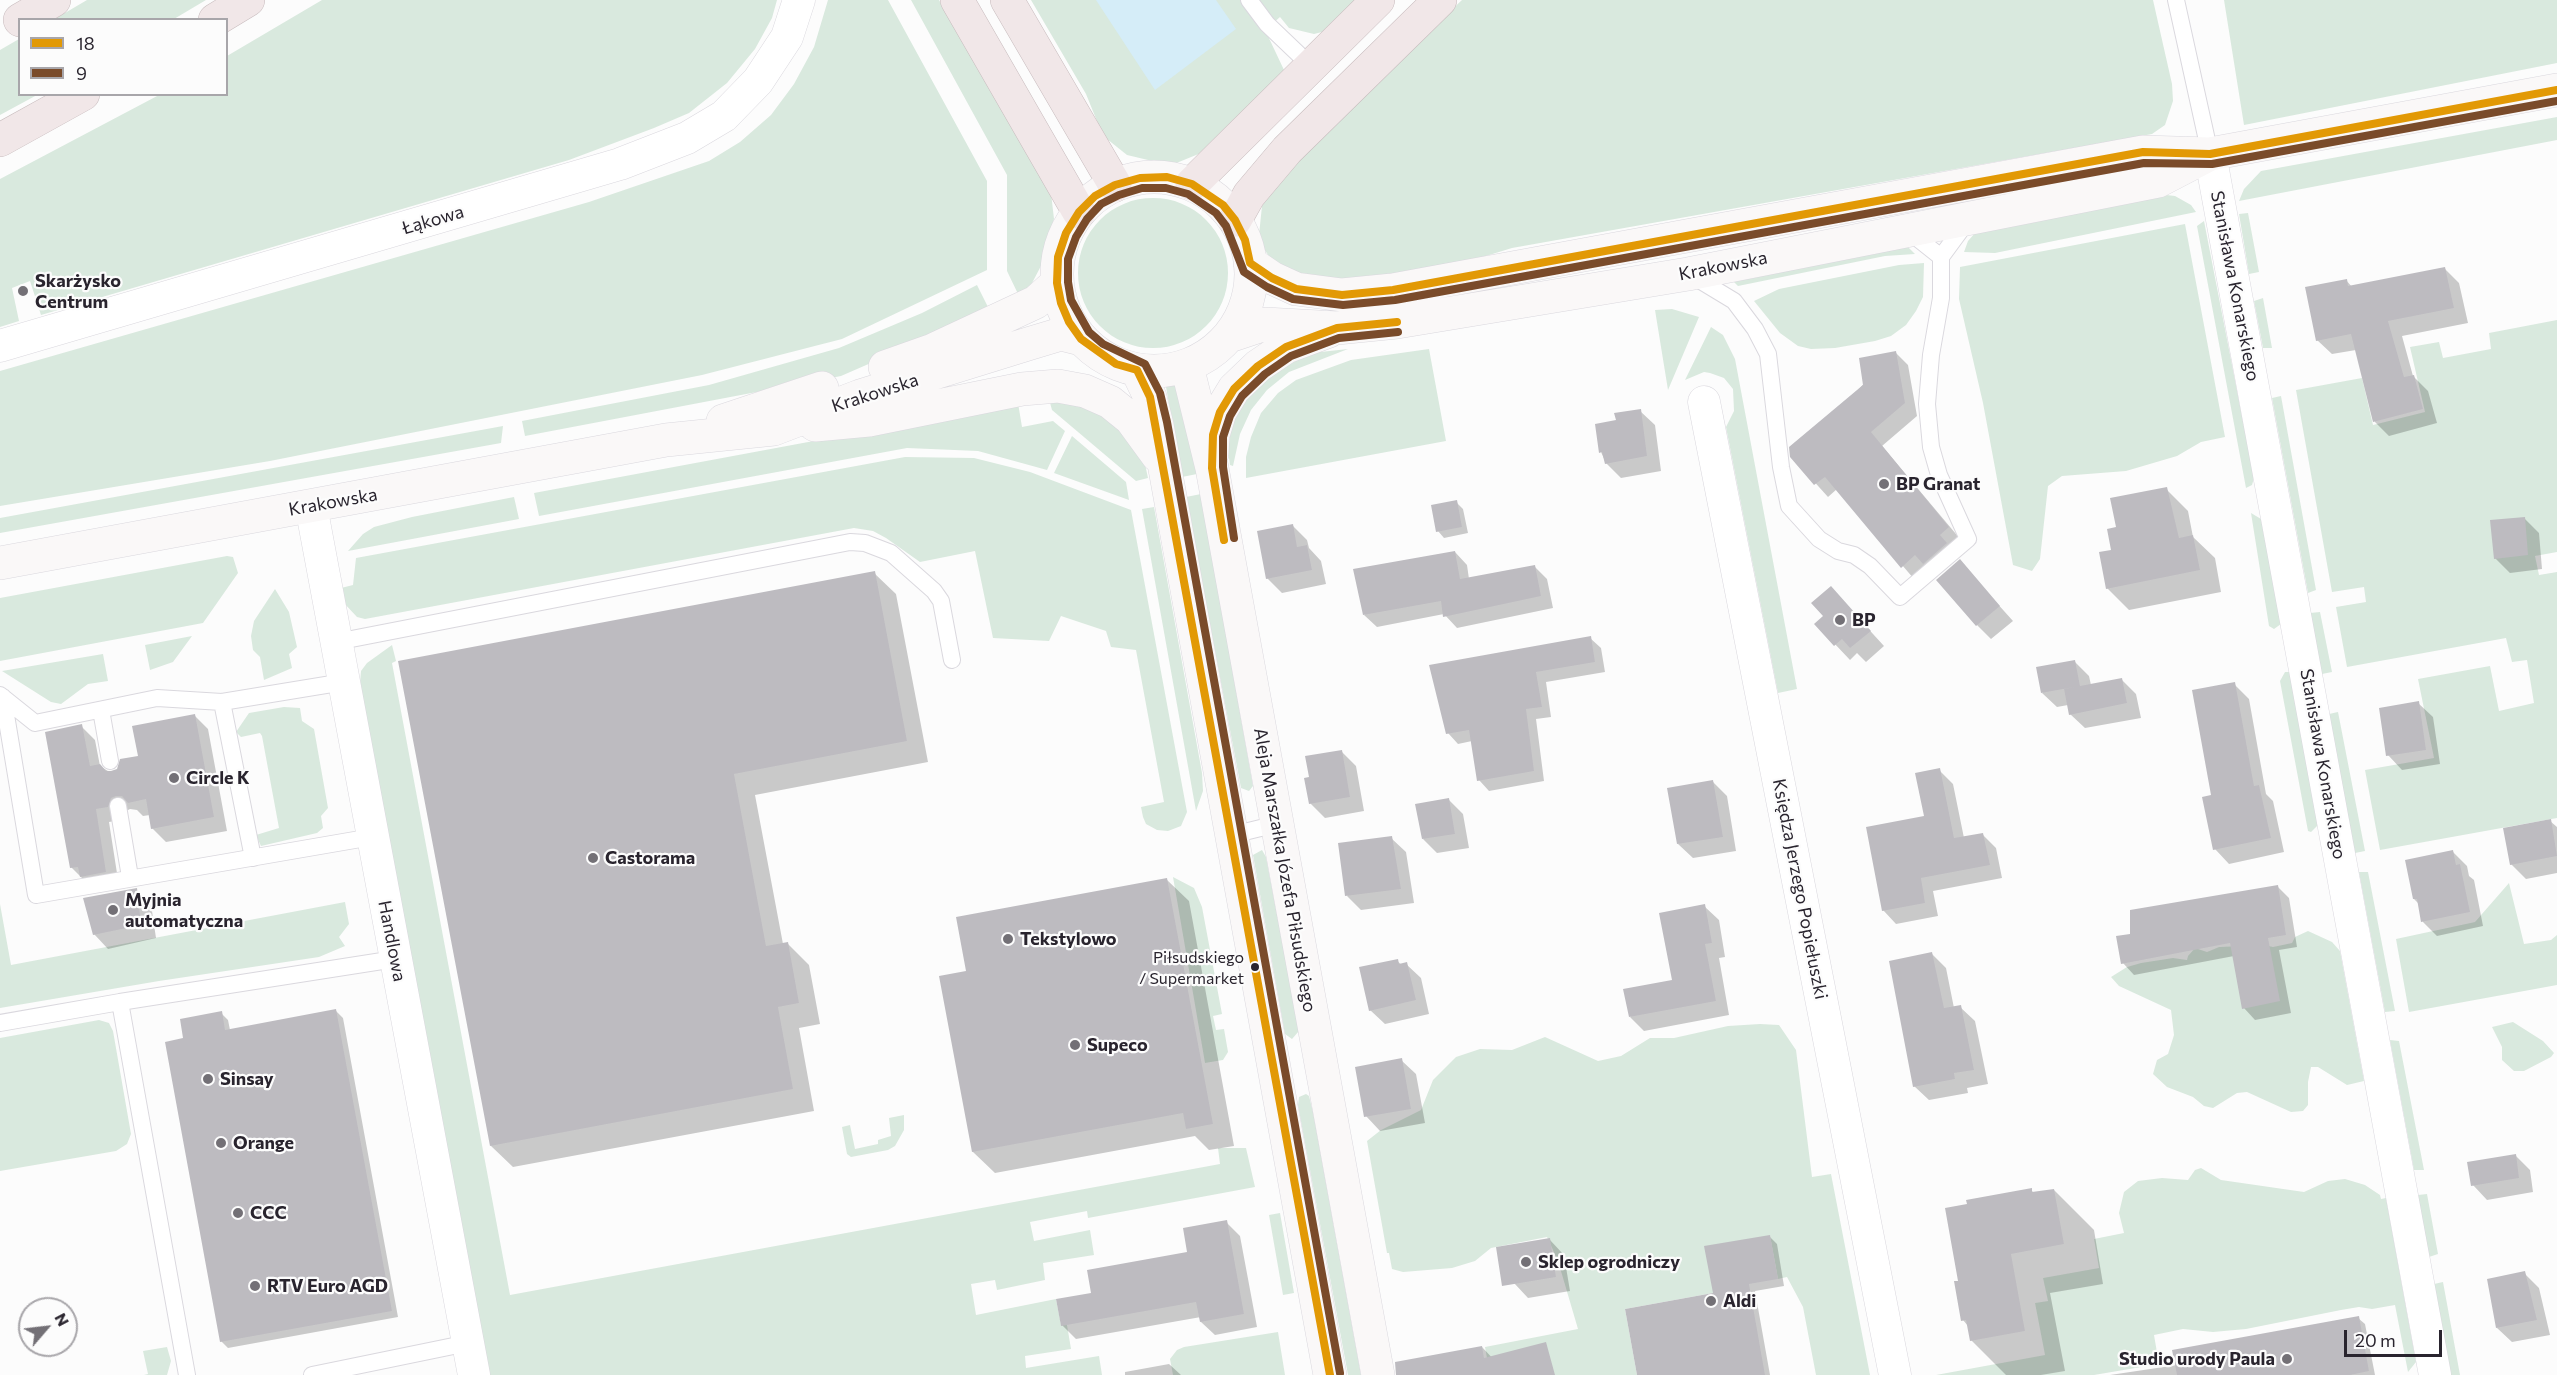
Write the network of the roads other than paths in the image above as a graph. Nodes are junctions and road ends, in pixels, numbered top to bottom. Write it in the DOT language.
graph roads {
  1 [pos="54,0"];
  2 [pos="248,0"];
  3 [pos="799,0"];
  4 [pos="957,0"];
  5 [pos="1007,0"];
  6 [pos="1250,0"];
  7 [pos="1378,0"];
  8 [pos="1440,0"];
  9 [pos="2176,0"];
  10 [pos="23,18"];
  11 [pos="218,18"];
  12 [pos="18,21"];
  13 [pos="0,30"];
  14 [pos="1311,66"];
  15 [pos="2557,90"];
  16 [pos="79,96"];
  17 [pos="0,140"];
  18 [pos="2210,154"];
  19 [pos="1115,184"];
  20 [pos="1192,184"];
  21 [pos="1861,202"];
  22 [pos="1079,212"];
  23 [pos="1235,220"];
  24 [pos="1968,220"];
  25 [pos="1907,230"];
  26 [pos="1941,257"];
  27 [pos="1250,263"];
  28 [pos="1688,274"];
  29 [pos="1057,282"];
  30 [pos="1337,328"];
  31 [pos="1229,336"];
  32 [pos="1081,339"];
  33 [pos="0,346"];
  34 [pos="1187,366"];
  35 [pos="1137,370"];
  36 [pos="1704,402"];
  37 [pos="774,429"];
  38 [pos="666,440"];
  39 [pos="1164,465"];
  40 [pos="1212,468"];
  41 [pos="310,506"];
  42 [pos="0,562"];
  43 [pos="336,642"];
  44 [pos="952,660"];
  45 [pos="344,682"];
  46 [pos="1,696"];
  47 [pos="222,702"];
  48 [pos="101,710"];
  49 [pos="110,760"];
  50 [pos="118,806"];
  51 [pos="1277,824"];
  52 [pos="1232,835"];
  53 [pos="372,837"];
  54 [pos="253,858"];
  55 [pos="130,877"];
  56 [pos="395,959"];
  57 [pos="120,1002"];
  58 [pos="0,1023"];
  59 [pos="468,1343"];
  60 [pos="187,1375"];
  61 [pos="312,1375"];
  62 [pos="474,1375"];
  63 [pos="1330,1375"];
  64 [pos="1378,1375"];
  65 [pos="1895,1375"];
  66 [pos="2435,1375"];
  1 -- 10 [label="highway"];
  2 -- 11 [label="highway"];
  3 -- 33 [label="street, Łąkowa"];
  4 -- 22 [label="highway"];
  5 -- 19 [label="highway"];
  6 -- 14 [label="lane"];
  7 -- 14 [label="highway"];
  8 -- 23 [label="highway"];
  9 -- 18 [label="lane"];
  12 -- 13 [label="highway"];
  14 -- 20 [label="highway"];
  15 -- 18 [label="street, Krakowska"];
  16 -- 17 [label="highway"];
  18 -- 21 [label="street, Krakowska"];
  18 -- 24 [label="street, Krakowska"];
  18 -- 66 [label="street, Stanisława Konarskiego"];
  19 -- 20 [label="street"];
  19 -- 22 [label="street"];
  20 -- 23 [label="street"];
  21 -- 25 [label="street"];
  21 -- 27 [label="street, Krakowska"];
  22 -- 29 [label="street"];
  23 -- 27 [label="street"];
  24 -- 25 [label="street, Krakowska"];
  24 -- 26 [label="lane"];
  25 -- 26 [label="lane"];
  25 -- 28 [label="street, Krakowska"];
  26 -- 28 [label="lane"];
  27 -- 31 [label="street"];
  28 -- 30 [label="street, Krakowska"];
  29 -- 32 [label="street"];
  29 -- 38 [label="street, Krakowska"];
  30 -- 31 [label="street, Krakowska"];
  30 -- 40 [label="street"];
  31 -- 34 [label="street"];
  32 -- 35 [label="street"];
  32 -- 37 [label="street, Krakowska"];
  34 -- 35 [label="street"];
  34 -- 40 [label="street, Aleja Marszałka Józefa Piłsudskiego"];
  35 -- 39 [label="street"];
  36 -- 65 [label="street, Księdza Jerzego Popiełuszki"];
  37 -- 38 [label="street, Krakowska"];
  37 -- 39 [label="street"];
  38 -- 41 [label="street, Krakowska"];
  39 -- 52 [label="street"];
  40 -- 51 [label="street, Aleja Marszałka Józefa Piłsudskiego"];
  41 -- 42 [label="street, Krakowska"];
  41 -- 43 [label="street, Handlowa"];
  43 -- 44 [label="lane"];
  43 -- 45 [label="street, Handlowa"];
  45 -- 47 [label="lane"];
  45 -- 53 [label="street, Handlowa"];
  46 -- 48 [label="lane"];
  46 -- 55 [label="lane"];
  47 -- 48 [label="lane"];
  47 -- 54 [label="lane"];
  48 -- 49 [label="lane"];
  50 -- 55 [label="lane"];
  51 -- 52 [label="lane"];
  51 -- 64 [label="street, Aleja Marszałka Józefa Piłsudskiego"];
  52 -- 63 [label="street"];
  53 -- 54 [label="lane"];
  53 -- 56 [label="street, Handlowa"];
  54 -- 55 [label="lane"];
  56 -- 57 [label="lane"];
  56 -- 59 [label="street, Handlowa"];
  57 -- 58 [label="lane"];
  57 -- 60 [label="lane"];
  59 -- 61 [label="lane"];
  59 -- 62 [label="street, Handlowa"];
}
